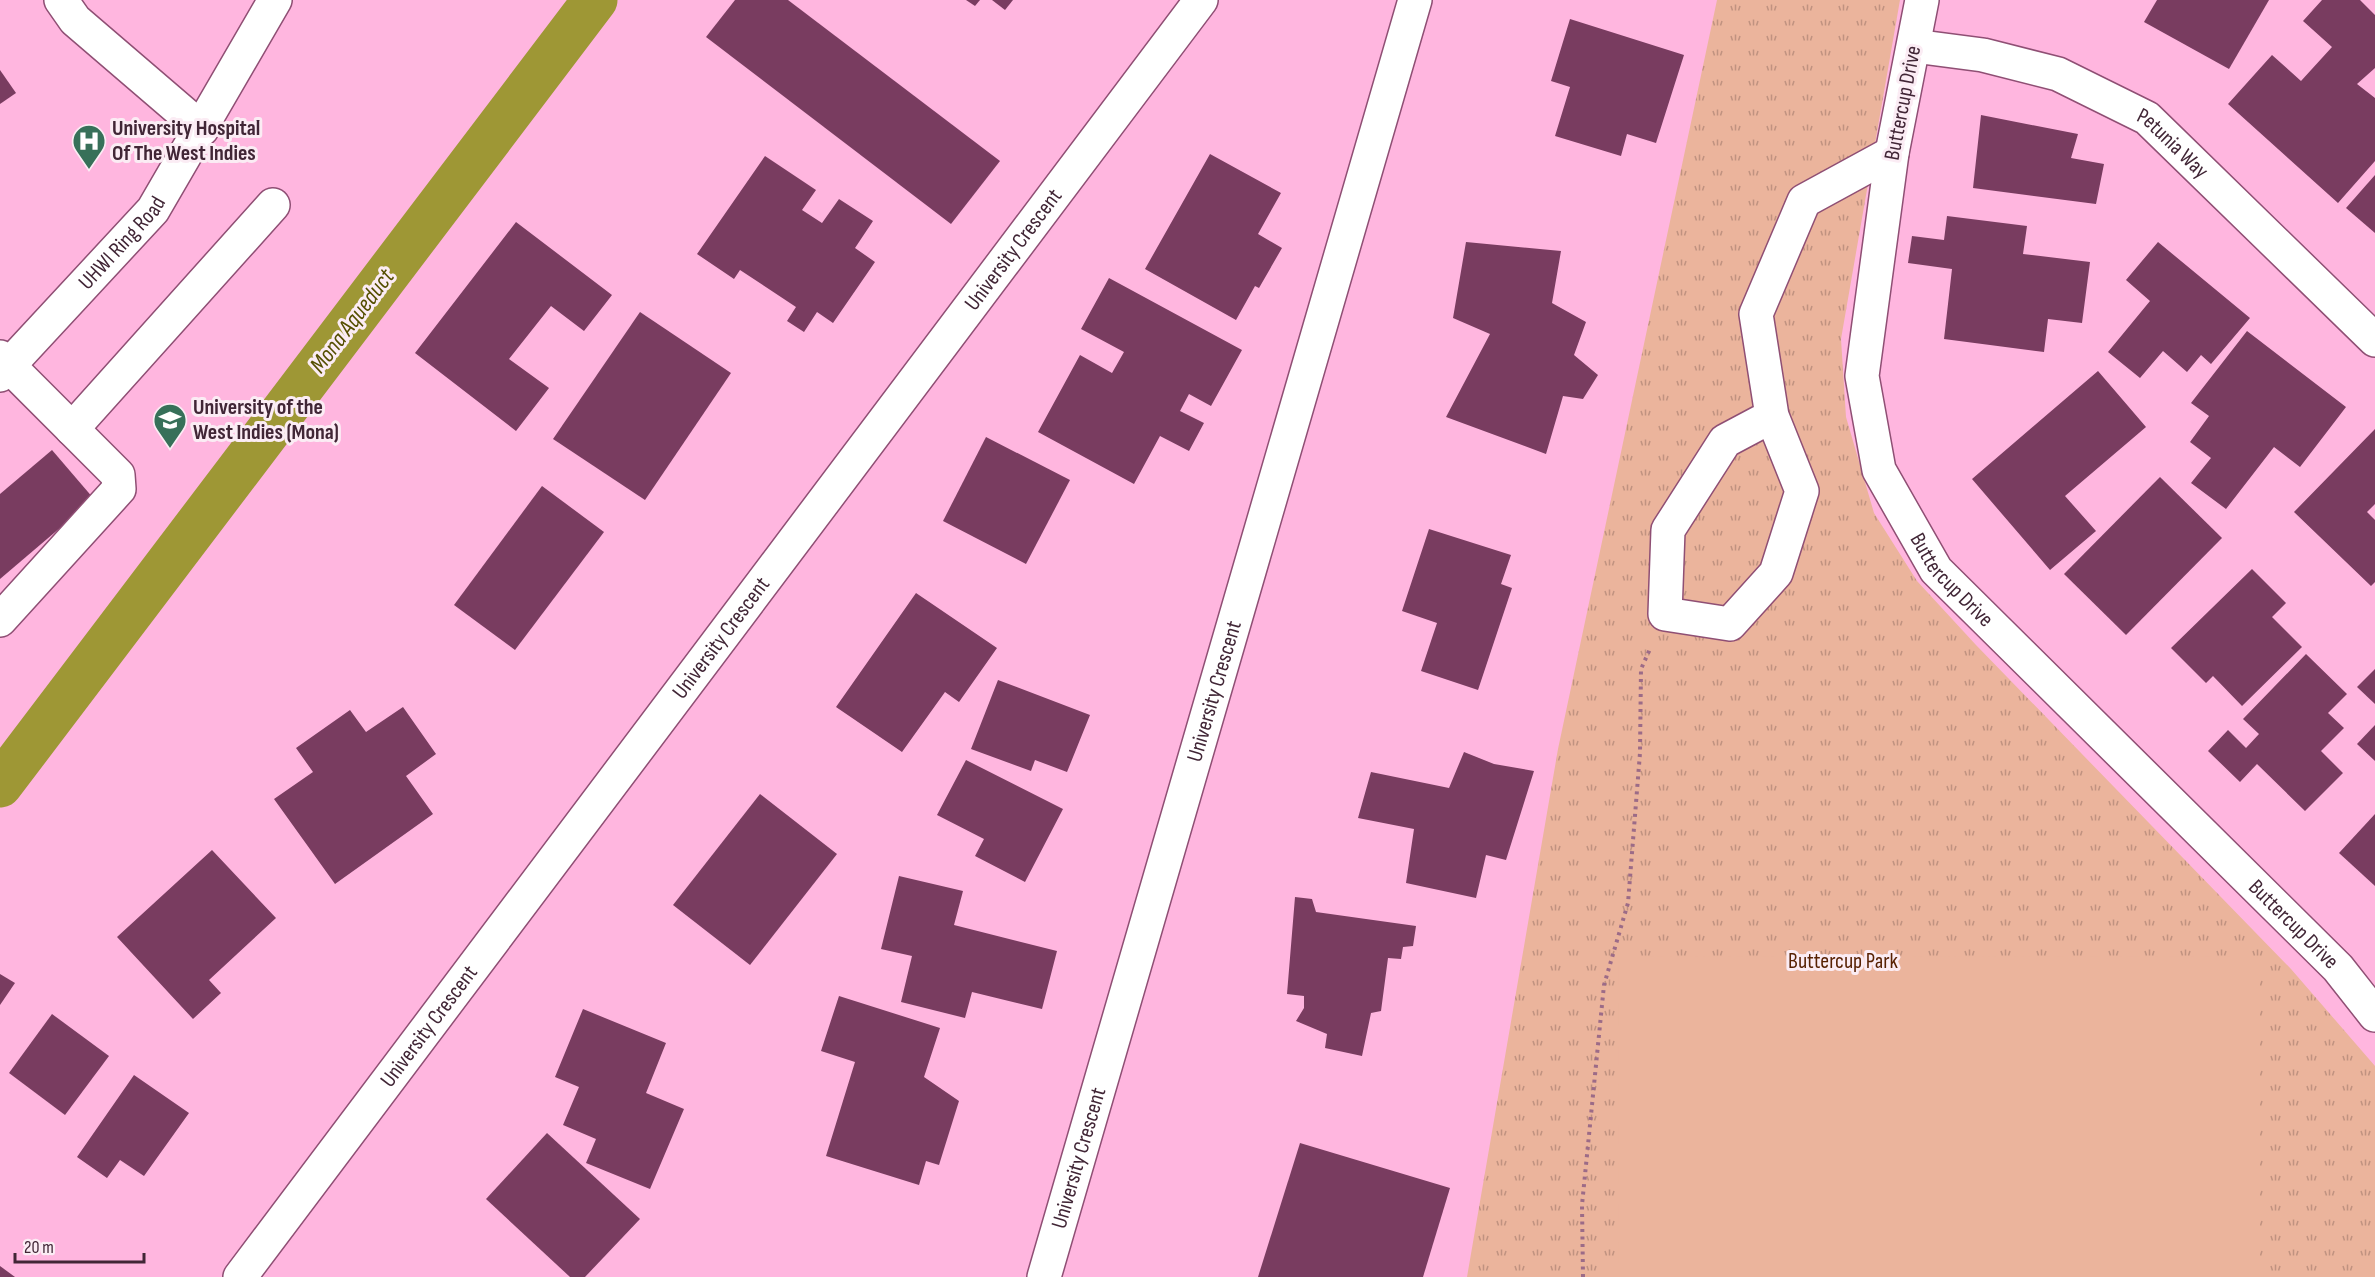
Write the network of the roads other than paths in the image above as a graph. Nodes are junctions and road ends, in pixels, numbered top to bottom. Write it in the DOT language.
graph roads {
  1 [pos="61,0"];
  2 [pos="275,0"];
  3 [pos="1201,0"];
  4 [pos="1415,0"];
  5 [pos="1922,0"];
  6 [pos="1914,46"];
  7 [pos="202,129"];
  8 [pos="1892,153"];
  9 [pos="273,205"];
  10 [pos="2375,340"];
  11 [pos="3,366"];
  12 [pos="1772,416"];
  13 [pos="72,429"];
  14 [pos="0,620"];
  15 [pos="2375,1015"];
  16 [pos="240,1277"];
  17 [pos="1044,1277"];
  1 -- 7 [label="street"];
  2 -- 7 [label="street, UHWI Ring Road"];
  3 -- 16 [label="street, University Crescent"];
  4 -- 17 [label="street, University Crescent"];
  5 -- 6 [label="street, Buttercup Drive"];
  6 -- 8 [label="street, Buttercup Drive"];
  6 -- 10 [label="street, Petunia Way"];
  7 -- 11 [label="street, UHWI Ring Road"];
  8 -- 12 [label="street"];
  8 -- 15 [label="street, Buttercup Drive"];
  9 -- 13 [label="street"];
  11 -- 13 [label="street"];
  12 -- 12 [label="street"];
  13 -- 14 [label="street"];
}
